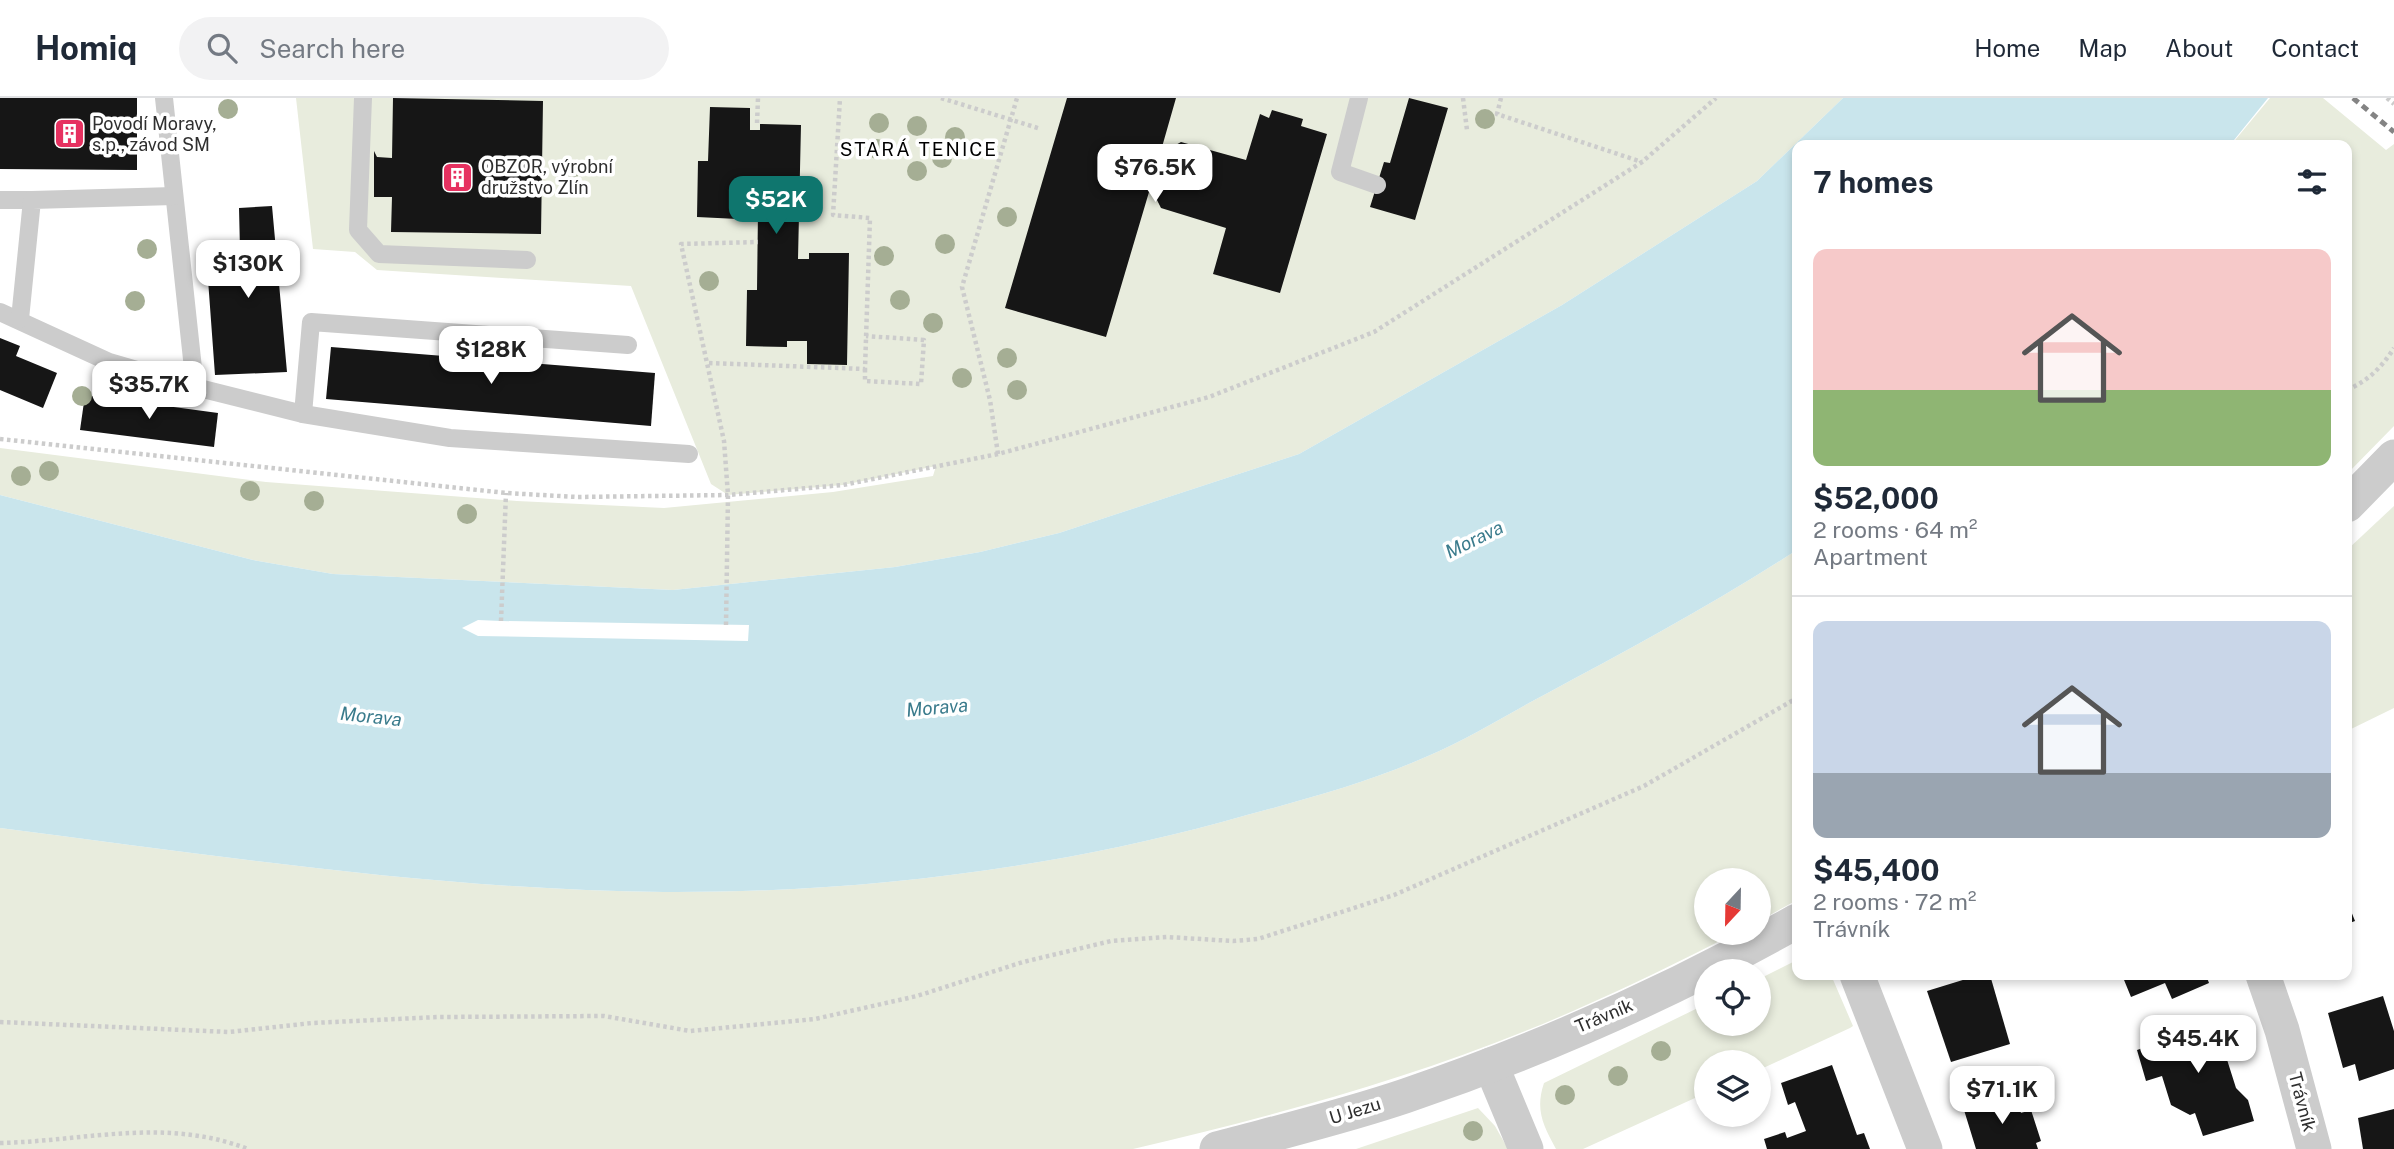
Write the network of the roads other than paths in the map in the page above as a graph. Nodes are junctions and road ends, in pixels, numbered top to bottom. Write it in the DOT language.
graph roads {
  1 [pos="164,98"];
  2 [pos="363,98"];
  3 [pos="1359,98"];
  4 [pos="1377,185"];
  5 [pos="174,196"];
  6 [pos="0,200"];
  7 [pos="32,200"];
  8 [pos="527,260"];
  9 [pos="0,312"];
  10 [pos="20,320"];
  11 [pos="628,345"];
  12 [pos="195,387"];
  13 [pos="303,414"];
  14 [pos="689,454"];
  15 [pos="2394,457"];
  16 [pos="2352,500"];
  17 [pos="1792,924"];
  18 [pos="1859,980"];
  19 [pos="2265,980"];
  20 [pos="1491,1065"];
  21 [pos="1217,1149"];
  22 [pos="1526,1149"];
  23 [pos="1925,1149"];
  24 [pos="2314,1149"];
  1 -- 5 [label="lane"];
  2 -- 8 [label="lane"];
  3 -- 4 [label="lane"];
  5 -- 7 [label="lane"];
  5 -- 12 [label="lane"];
  6 -- 7 [label="lane"];
  7 -- 10 [label="lane"];
  9 -- 10 [label="lane"];
  10 -- 12 [label="lane"];
  11 -- 13 [label="lane"];
  12 -- 13 [label="lane"];
  13 -- 14 [label="lane"];
  15 -- 16 [label="street"];
  17 -- 20 [label="street, Trávník"];
  18 -- 23 [label="street"];
  19 -- 24 [label="street, Trávník"];
  20 -- 21 [label="street, U Jezu"];
  20 -- 22 [label="street"];
}
